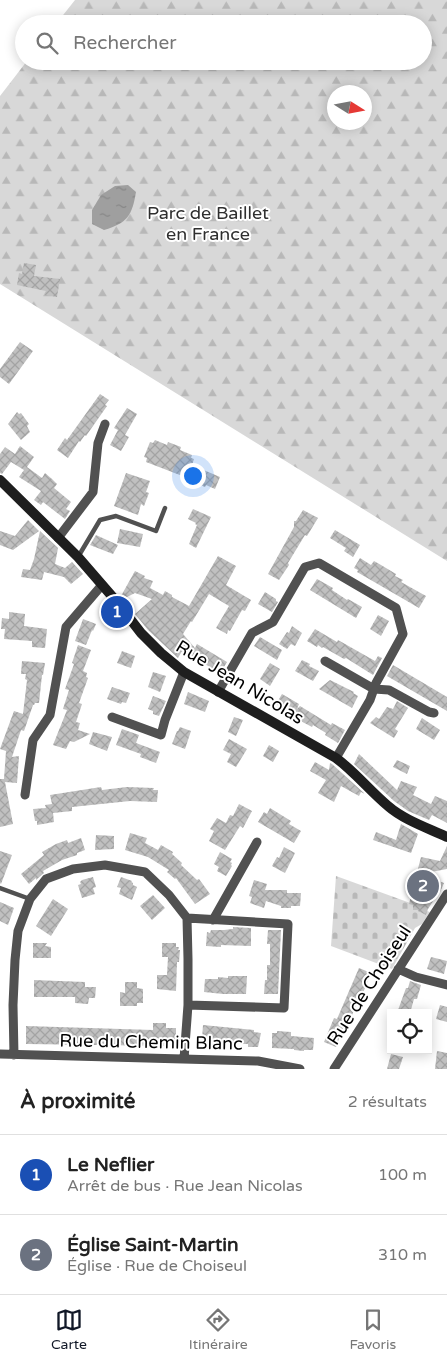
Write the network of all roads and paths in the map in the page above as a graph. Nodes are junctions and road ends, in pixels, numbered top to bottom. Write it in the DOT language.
graph roads {
  1 [pos="105,424"];
  2 [pos="0,480"];
  3 [pos="164,508"];
  4 [pos="58,538"];
  5 [pos="78,557"];
  6 [pos="102,584"];
  7 [pos="325,662"];
  8 [pos="184,672"];
  9 [pos="374,689"];
  10 [pos="218,692"];
  11 [pos="434,713"];
  12 [pos="112,717"];
  13 [pos="336,758"];
  14 [pos="25,795"];
  15 [pos="447,837"];
  16 [pos="257,842"];
  17 [pos="0,888"];
  18 [pos="447,894"];
  19 [pos="30,899"];
  20 [pos="187,918"];
  21 [pos="213,920"];
  22 [pos="398,968"];
  23 [pos="447,985"];
  24 [pos="188,1005"];
  25 [pos="0,1054"];
  26 [pos="14,1055"];
  27 [pos="184,1059"];
  28 [pos="300,1069"];
  29 [pos="334,1069"];
  1 -- 4 [label="street"];
  2 -- 4 [label="street, Rue Jean Nicolas"];
  3 -- 5 [label="lane"];
  4 -- 5 [label="street, Rue Jean Nicolas"];
  5 -- 6 [label="street, Rue Jean Nicolas"];
  6 -- 8 [label="street, Rue Jean Nicolas"];
  6 -- 14 [label="street"];
  7 -- 9 [label="street"];
  8 -- 10 [label="street, Rue Jean Nicolas"];
  8 -- 12 [label="street"];
  9 -- 10 [label="street"];
  9 -- 11 [label="street"];
  9 -- 13 [label="street"];
  10 -- 13 [label="street, Rue Jean Nicolas"];
  13 -- 15 [label="street, Rue Jean Nicolas"];
  16 -- 21 [label="street"];
  17 -- 19 [label="lane"];
  18 -- 22 [label="street, Rue de Choiseul"];
  19 -- 20 [label="street"];
  19 -- 26 [label="street"];
  20 -- 21 [label="street"];
  20 -- 24 [label="street"];
  21 -- 24 [label="street"];
  22 -- 23 [label="street"];
  22 -- 29 [label="street, Rue de Choiseul"];
  24 -- 27 [label="street"];
  25 -- 26 [label="street, Rue du Chemin Blanc"];
  26 -- 27 [label="street, Rue du Chemin Blanc"];
  27 -- 28 [label="street, Rue du Chemin Blanc"];
}
